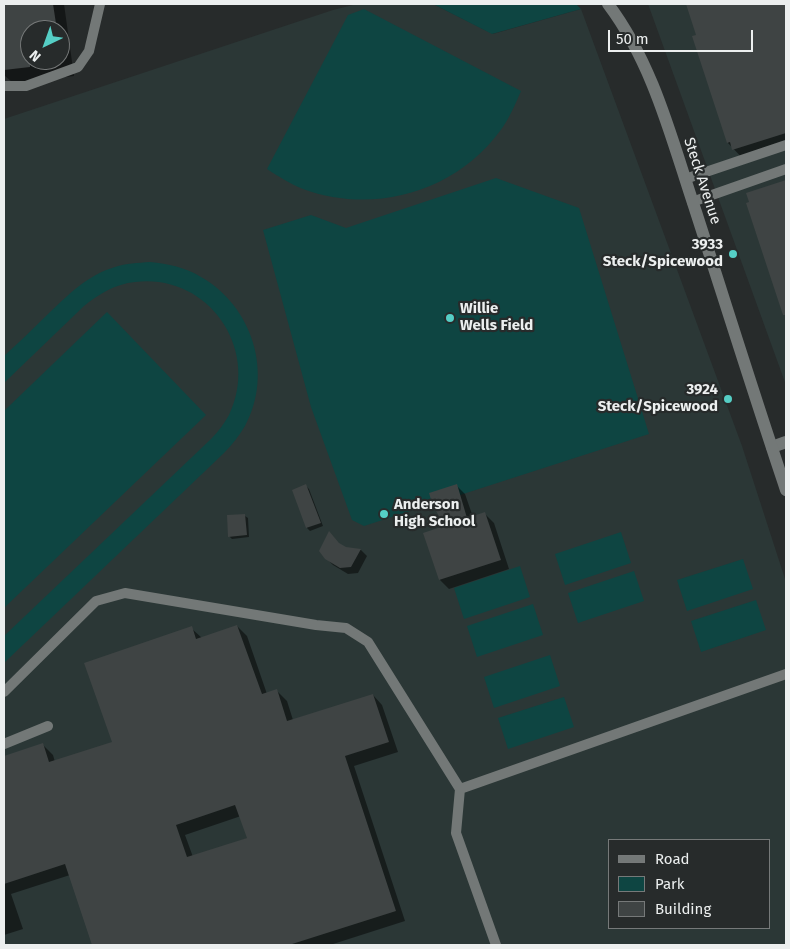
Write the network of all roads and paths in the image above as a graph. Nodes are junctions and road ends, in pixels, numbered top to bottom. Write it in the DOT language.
graph roads {
  1 [pos="100,4"];
  2 [pos="608,4"];
  3 [pos="4,86"];
  4 [pos="786,145"];
  5 [pos="786,169"];
  6 [pos="685,179"];
  7 [pos="692,202"];
  8 [pos="786,442"];
  9 [pos="772,447"];
  10 [pos="786,490"];
  11 [pos="786,674"];
  12 [pos="4,692"];
  13 [pos="48,726"];
  14 [pos="4,744"];
  15 [pos="460,789"];
  16 [pos="496,945"];
  1 -- 3 [label="lane"];
  2 -- 6 [label="street, Steck Avenue"];
  4 -- 6 [label="lane"];
  5 -- 7 [label="lane"];
  6 -- 7 [label="street, Steck Avenue"];
  7 -- 9 [label="street, Steck Avenue"];
  8 -- 9 [label="street"];
  9 -- 10 [label="street, Steck Avenue"];
  11 -- 15 [label="lane"];
  12 -- 15 [label="lane"];
  13 -- 14 [label="lane"];
  15 -- 16 [label="lane"];
}
